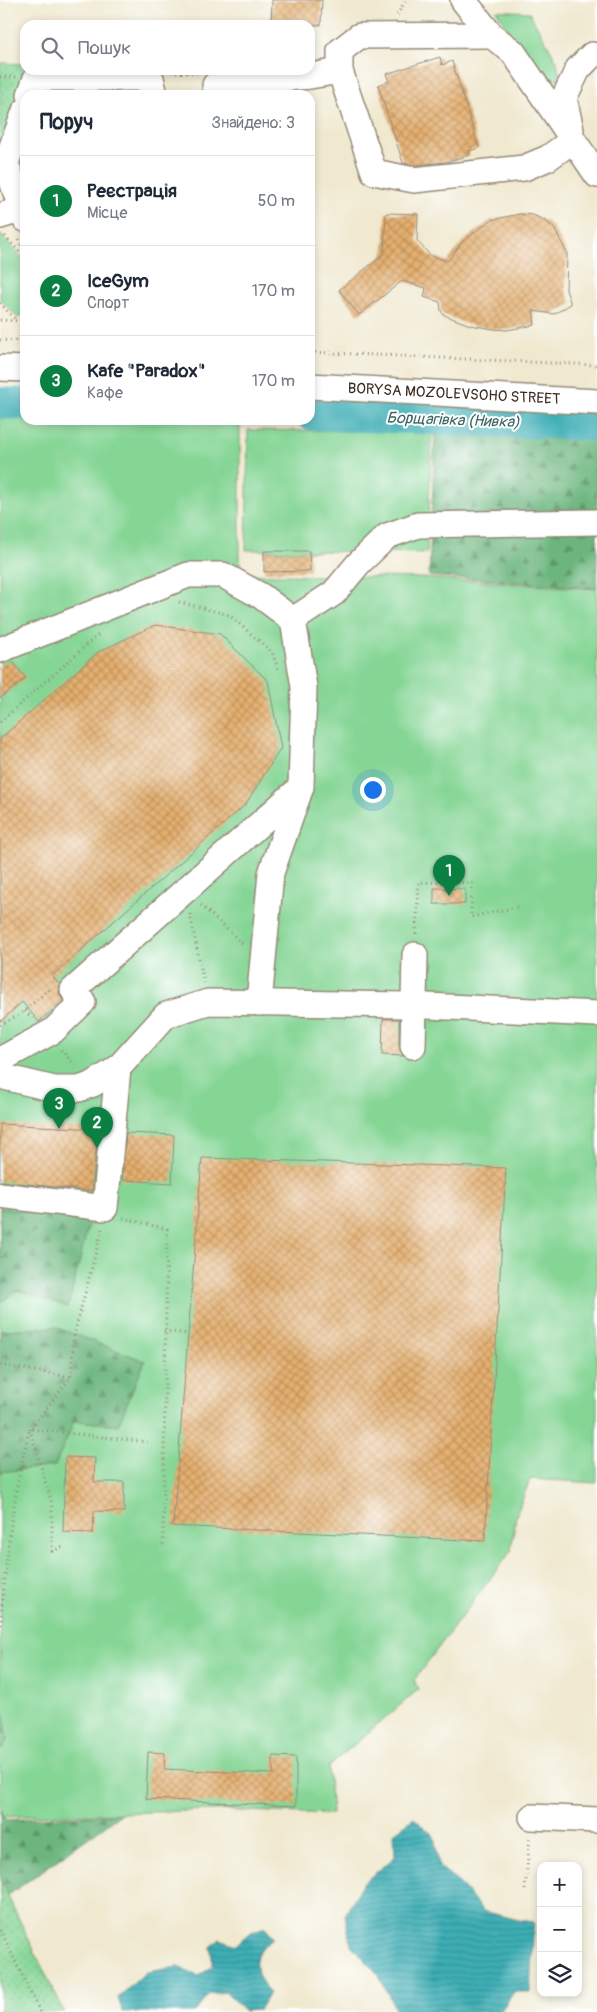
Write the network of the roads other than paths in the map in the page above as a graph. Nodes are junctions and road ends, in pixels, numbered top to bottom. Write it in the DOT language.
graph roads {
  1 [pos="464,0"];
  2 [pos="491,35"];
  3 [pos="592,55"];
  4 [pos="340,70"];
  5 [pos="215,85"];
  6 [pos="81,87"];
  7 [pos="32,90"];
  8 [pos="155,90"];
  9 [pos="20,130"];
  10 [pos="573,140"];
  11 [pos="597,175"];
  12 [pos="15,215"];
  13 [pos="0,368"];
  14 [pos="20,369"];
  15 [pos="315,386"];
  16 [pos="597,402"];
  17 [pos="597,522"];
  18 [pos="292,620"];
  19 [pos="0,650"];
  20 [pos="301,787"];
  21 [pos="415,955"];
  22 [pos="259,1003"];
  23 [pos="414,1006"];
  24 [pos="597,1014"];
  25 [pos="413,1046"];
  26 [pos="0,1060"];
  27 [pos="118,1068"];
  28 [pos="0,1076"];
  29 [pos="0,1195"];
  30 [pos="597,1820"];
  31 [pos="531,1825"];
  1 -- 2 [label="street"];
  2 -- 4 [label="street"];
  2 -- 10 [label="street"];
  3 -- 10 [label="street"];
  4 -- 5 [label="street"];
  4 -- 10 [label="street"];
  6 -- 7 [label="street"];
  6 -- 8 [label="street"];
  9 -- 12 [label="street"];
  10 -- 11 [label="street"];
  13 -- 14 [label="street"];
  15 -- 16 [label="street, BORYSA MOZOLEVSOHO STREET"];
  17 -- 18 [label="street"];
  18 -- 19 [label="street"];
  18 -- 20 [label="street"];
  20 -- 22 [label="street"];
  20 -- 26 [label="street"];
  21 -- 23 [label="street"];
  22 -- 23 [label="street"];
  22 -- 27 [label="street"];
  23 -- 24 [label="street"];
  23 -- 25 [label="street"];
  27 -- 28 [label="street"];
  27 -- 29 [label="street"];
  30 -- 31 [label="street"];
}
